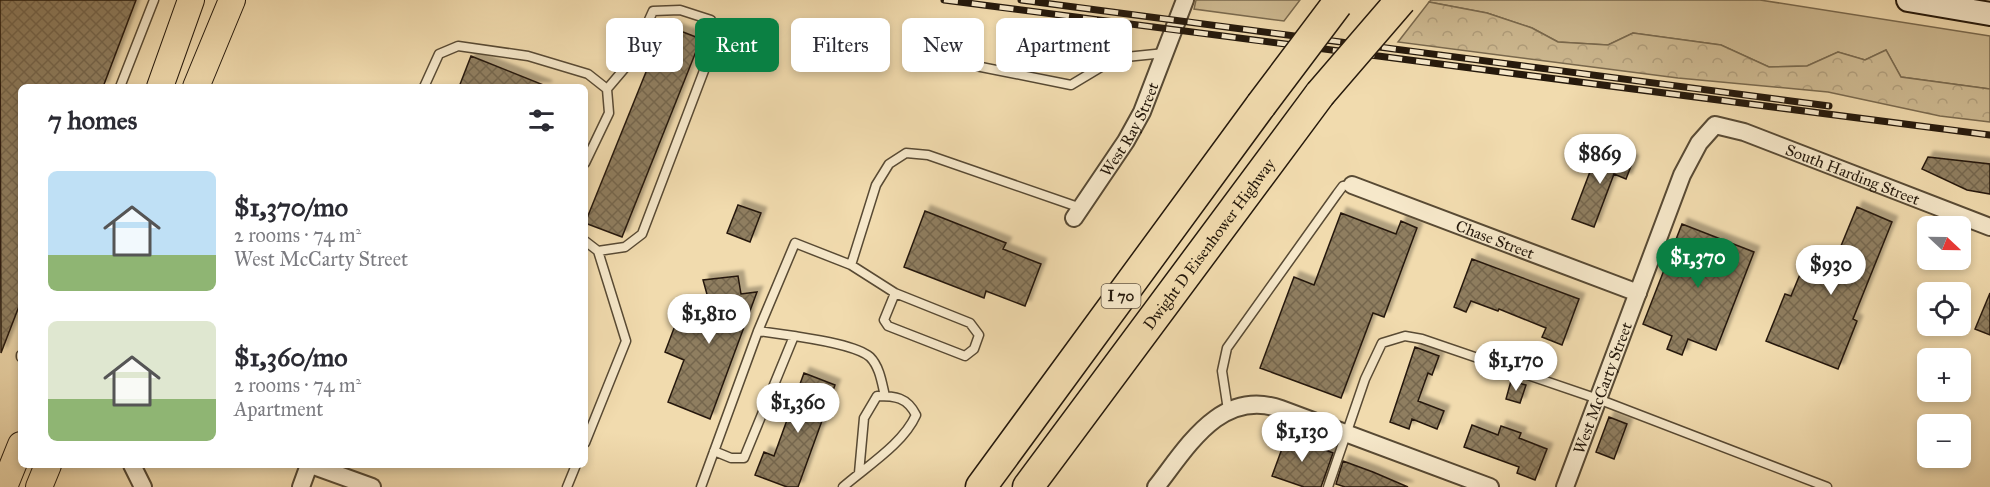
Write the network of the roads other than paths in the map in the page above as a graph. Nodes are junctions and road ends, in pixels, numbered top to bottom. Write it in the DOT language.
graph roads {
  1 [pos="154,0"];
  2 [pos="191,0"];
  3 [pos="232,0"];
  4 [pos="1185,0"];
  5 [pos="1340,0"];
  6 [pos="1390,0"];
  7 [pos="1401,0"];
  8 [pos="1908,0"];
  9 [pos="1990,14"];
  10 [pos="1166,53"];
  11 [pos="984,68"];
  12 [pos="121,84"];
  13 [pos="161,84"];
  14 [pos="197,84"];
  15 [pos="425,84"];
  16 [pos="607,89"];
  17 [pos="1312,103"];
  18 [pos="1715,125"];
  19 [pos="588,157"];
  20 [pos="1352,185"];
  21 [pos="1077,213"];
  22 [pos="1990,227"];
  23 [pos="588,244"];
  24 [pos="598,251"];
  25 [pos="851,265"];
  26 [pos="895,293"];
  27 [pos="1638,293"];
  28 [pos="758,332"];
  29 [pos="794,336"];
  30 [pos="885,396"];
  31 [pos="1598,399"];
  32 [pos="1228,410"];
  33 [pos="1348,434"];
  34 [pos="588,436"];
  35 [pos="714,451"];
  36 [pos="18,452"];
  37 [pos="47,468"];
  38 [pos="134,468"];
  39 [pos="309,468"];
  40 [pos="318,468"];
  41 [pos="575,468"];
  42 [pos="860,473"];
  43 [pos="1159,486"];
  44 [pos="4,487"];
  45 [pos="39,487"];
  46 [pos="143,487"];
  47 [pos="302,487"];
  48 [pos="372,487"];
  49 [pos="567,487"];
  50 [pos="701,487"];
  51 [pos="843,487"];
  52 [pos="981,487"];
  53 [pos="1029,487"];
  54 [pos="1328,487"];
  55 [pos="1490,487"];
  56 [pos="1565,487"];
  57 [pos="1827,487"];
  1 -- 12 [label="lane"];
  2 -- 13 [label="main road"];
  3 -- 14 [label="main road"];
  4 -- 10 [label="street, West Ray Street"];
  5 -- 52 [label="highway, I 70, bridge"];
  6 -- 17 [label="highway, Dwight D Eisenhower Highway / I 70, bridge"];
  7 -- 17 [label="highway, bridge"];
  8 -- 9 [label="street"];
  10 -- 11 [label="lane"];
  10 -- 21 [label="street, West Ray Street"];
  15 -- 16 [label="lane"];
  16 -- 19 [label="lane"];
  16 -- 24 [label="lane"];
  17 -- 53 [label="highway, Dwight D Eisenhower Highway / I 70"];
  18 -- 22 [label="street, South Harding Street"];
  18 -- 27 [label="street, West McCarty Street"];
  20 -- 27 [label="street, Chase Street"];
  20 -- 32 [label="lane"];
  21 -- 25 [label="lane"];
  23 -- 24 [label="lane"];
  24 -- 34 [label="lane"];
  25 -- 26 [label="lane"];
  25 -- 28 [label="lane"];
  26 -- 26 [label="lane"];
  27 -- 31 [label="street, West McCarty Street"];
  28 -- 29 [label="lane"];
  28 -- 35 [label="lane"];
  29 -- 30 [label="lane"];
  29 -- 35 [label="lane"];
  30 -- 42 [label="lane"];
  30 -- 42 [label="lane"];
  31 -- 33 [label="lane"];
  31 -- 56 [label="street, West McCarty Street"];
  31 -- 57 [label="lane"];
  32 -- 33 [label="street"];
  32 -- 43 [label="street"];
  33 -- 54 [label="lane"];
  33 -- 55 [label="street"];
  35 -- 50 [label="lane"];
  36 -- 44 [label="main road"];
  37 -- 45 [label="main road"];
  38 -- 46 [label="street"];
  39 -- 47 [label="street"];
  40 -- 48 [label="street"];
  41 -- 49 [label="lane"];
  42 -- 51 [label="lane"];
}
